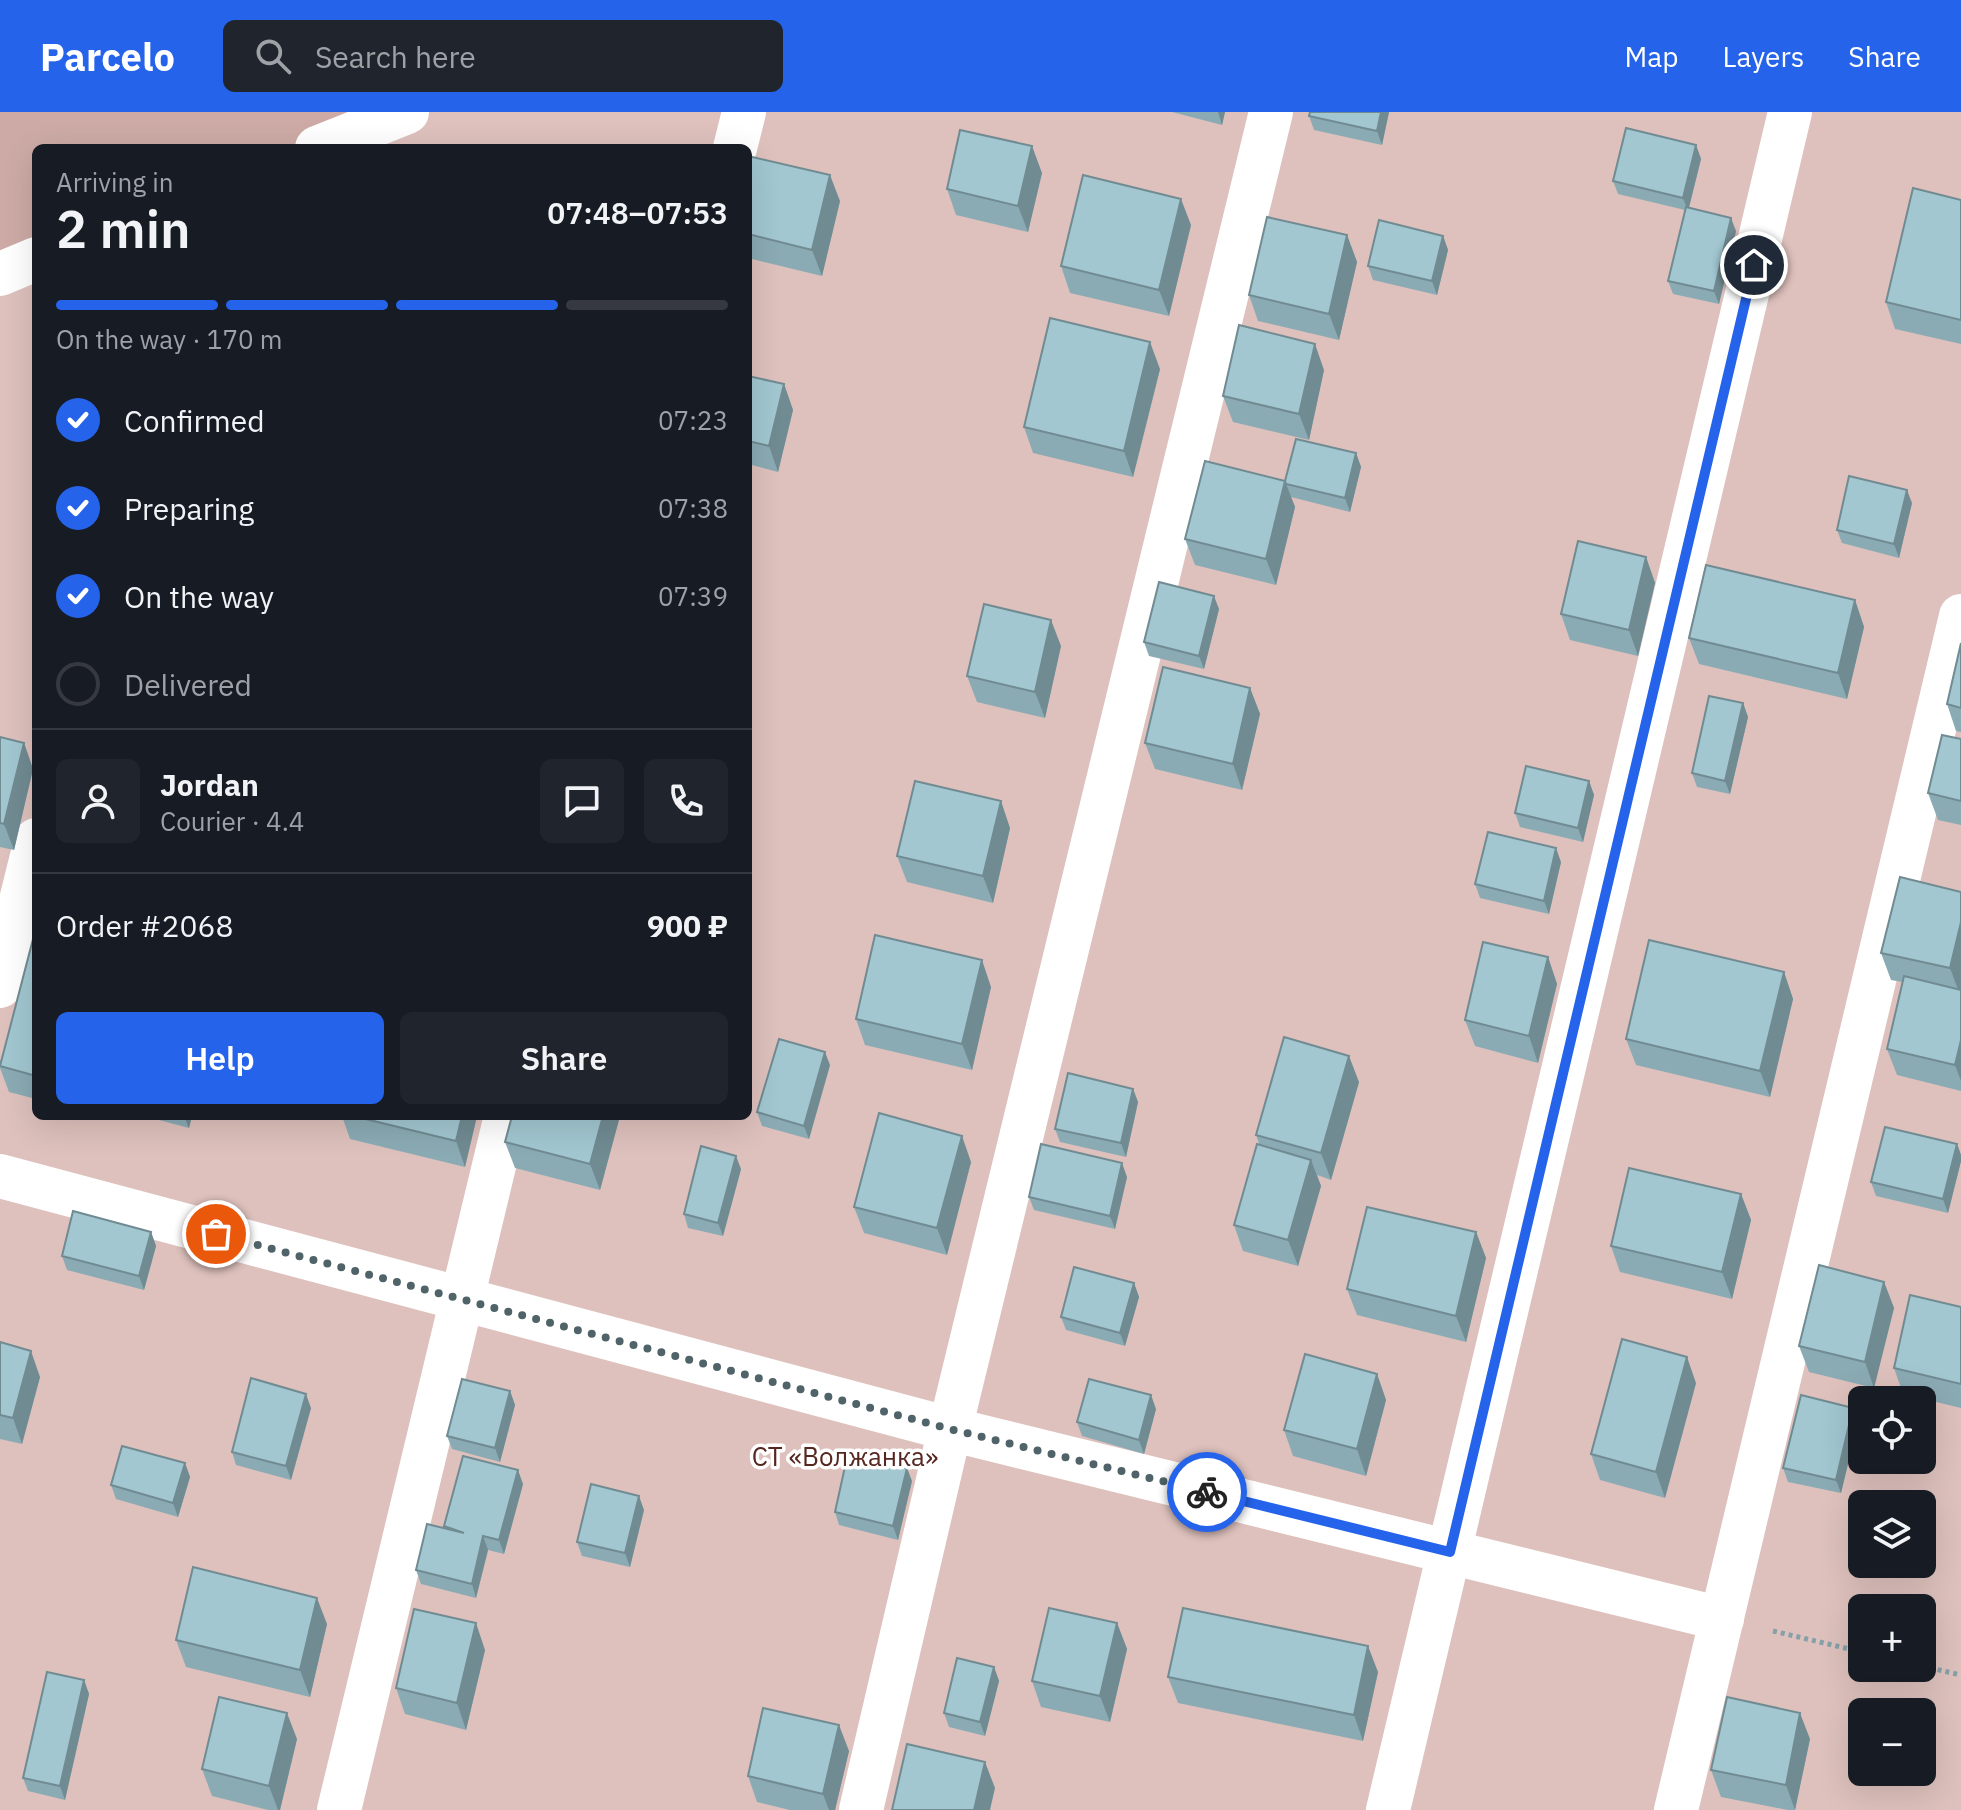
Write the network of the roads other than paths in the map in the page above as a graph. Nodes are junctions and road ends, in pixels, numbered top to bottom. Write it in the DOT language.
graph roads {
  1 [pos="407,112"];
  2 [pos="744,112"];
  3 [pos="1271,112"];
  4 [pos="1790,112"];
  5 [pos="327,144"];
  6 [pos="736,144"];
  7 [pos="32,261"];
  8 [pos="0,274"];
  9 [pos="1961,616"];
  10 [pos="32,856"];
  11 [pos="0,986"];
  12 [pos="505,1120"];
  13 [pos="0,1176"];
  14 [pos="462,1300"];
  15 [pos="950,1429"];
  16 [pos="1450,1552"];
  17 [pos="1722,1619"];
  18 [pos="339,1810"];
  19 [pos="861,1810"];
  20 [pos="1388,1810"];
  21 [pos="1676,1810"];
  1 -- 5 [label="street"];
  2 -- 6 [label="street"];
  3 -- 15 [label="street"];
  4 -- 16 [label="street"];
  7 -- 8 [label="street"];
  9 -- 17 [label="street"];
  10 -- 11 [label="street"];
  12 -- 14 [label="street"];
  13 -- 14 [label="street"];
  14 -- 15 [label="street"];
  14 -- 18 [label="street"];
  15 -- 16 [label="street"];
  15 -- 19 [label="street"];
  16 -- 17 [label="street"];
  16 -- 20 [label="street"];
  17 -- 21 [label="street"];
}
